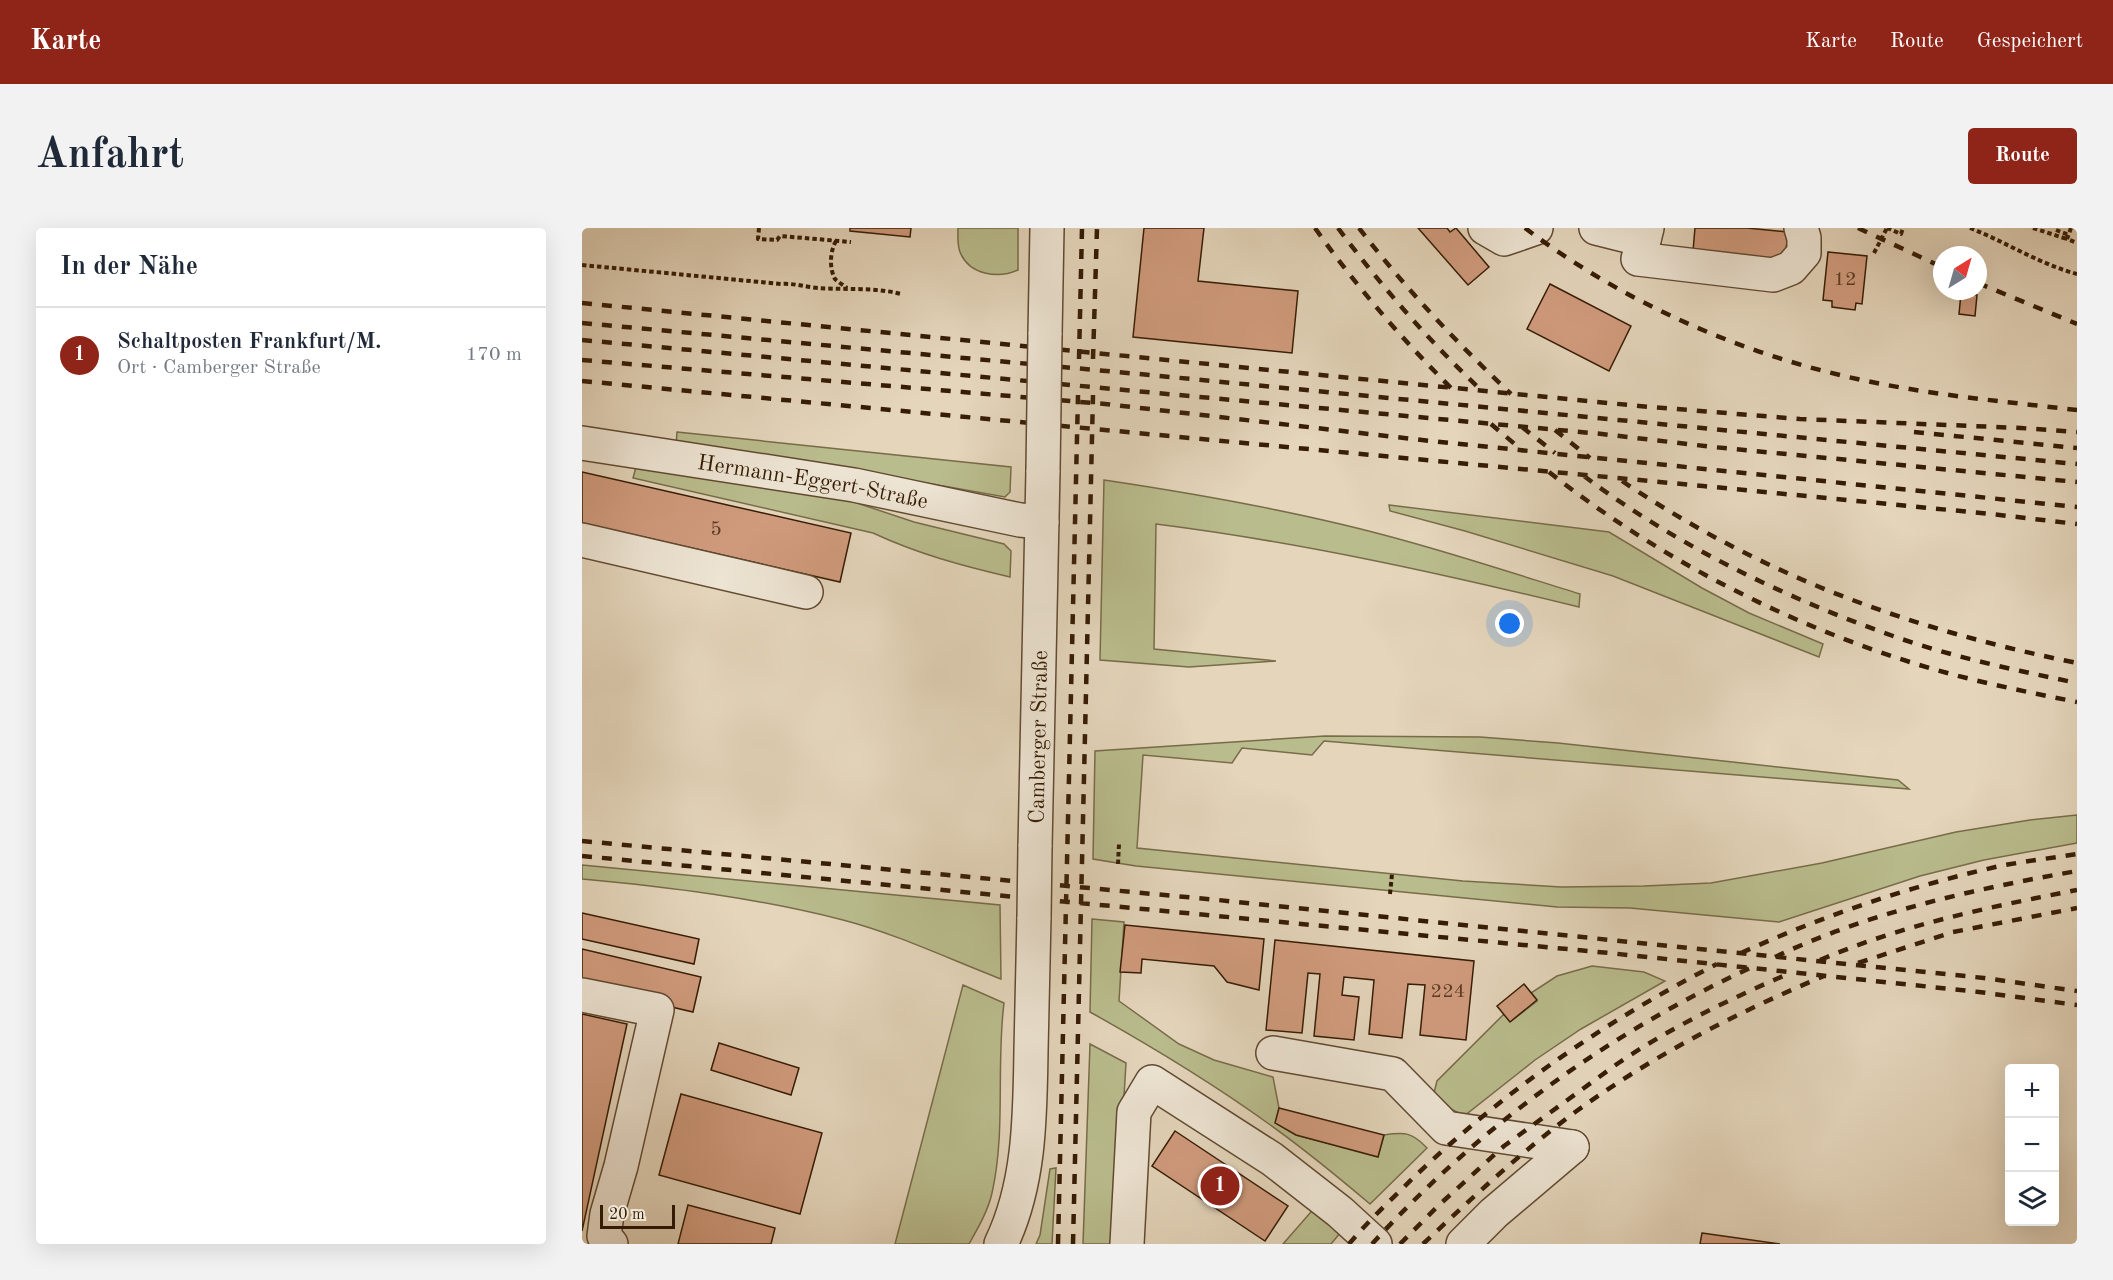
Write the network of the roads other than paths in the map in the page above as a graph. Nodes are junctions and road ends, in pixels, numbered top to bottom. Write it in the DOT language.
graph roads {
  1 [pos="1047,228"];
  2 [pos="1485,228"];
  3 [pos="1536,228"];
  4 [pos="1596,228"];
  5 [pos="1801,228"];
  6 [pos="1645,234"];
  7 [pos="582,443"];
  8 [pos="1042,522"];
  9 [pos="582,540"];
  10 [pos="806,592"];
  11 [pos="582,995"];
  12 [pos="1274,1053"];
  13 [pos="611,1244"];
  14 [pos="1001,1244"];
  15 [pos="1127,1244"];
  16 [pos="1375,1244"];
  17 [pos="1463,1244"];
  1 -- 8 [label="street, Camberger Straße, bridge"];
  2 -- 3 [label="street"];
  4 -- 6 [label="street"];
  5 -- 6 [label="street"];
  7 -- 8 [label="street, Hermann-Eggert-Straße"];
  8 -- 14 [label="street, Camberger Straße, bridge"];
  9 -- 10 [label="street"];
  11 -- 13 [label="street"];
  12 -- 17 [label="street"];
  15 -- 16 [label="street"];
}
